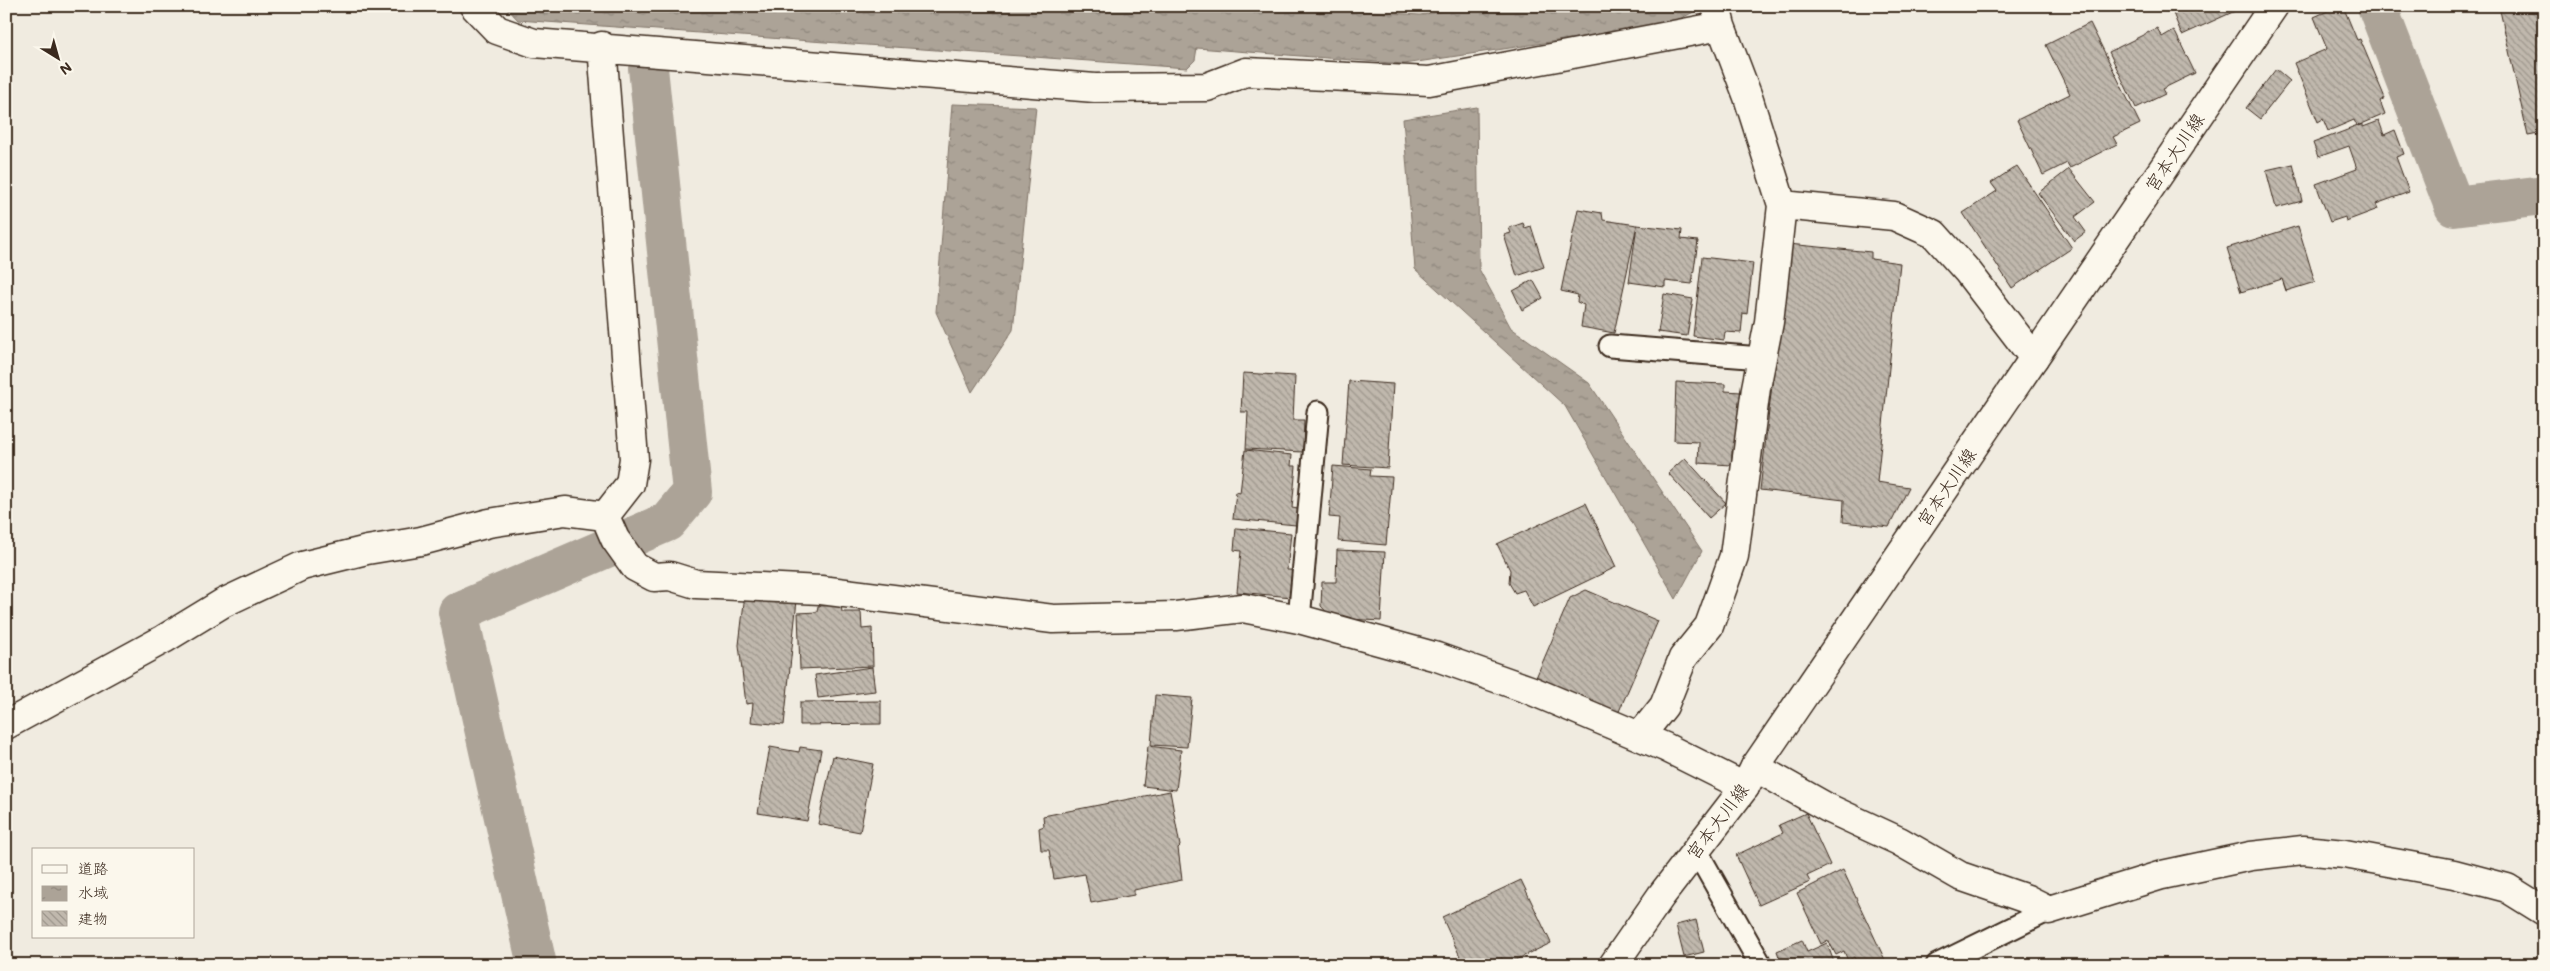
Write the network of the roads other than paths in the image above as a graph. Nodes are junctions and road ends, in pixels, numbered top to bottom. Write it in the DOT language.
graph roads {
  1 [pos="474,6"];
  2 [pos="2274,6"];
  3 [pos="1718,15"];
  4 [pos="602,46"];
  5 [pos="1782,205"];
  6 [pos="1610,346"];
  7 [pos="1762,358"];
  8 [pos="2034,358"];
  9 [pos="1318,412"];
  10 [pos="610,528"];
  11 [pos="1298,619"];
  12 [pos="6,725"];
  13 [pos="1640,736"];
  14 [pos="1750,777"];
  15 [pos="1696,850"];
  16 [pos="2048,910"];
  17 [pos="2544,910"];
  18 [pos="1613,965"];
  19 [pos="1761,965"];
  20 [pos="1938,965"];
  1 -- 4 [label="street"];
  2 -- 8 [label="street, 宮本大川線"];
  3 -- 4 [label="street"];
  3 -- 5 [label="street"];
  4 -- 10 [label="street"];
  5 -- 7 [label="street"];
  5 -- 8 [label="street"];
  6 -- 7 [label="lane"];
  7 -- 13 [label="street"];
  8 -- 14 [label="street, 宮本大川線"];
  9 -- 11 [label="lane"];
  10 -- 11 [label="street"];
  10 -- 12 [label="street"];
  11 -- 13 [label="street"];
  13 -- 14 [label="street"];
  14 -- 15 [label="street, 宮本大川線"];
  14 -- 16 [label="street"];
  15 -- 18 [label="street, 宮本大川線"];
  15 -- 19 [label="lane"];
  16 -- 17 [label="street"];
  16 -- 20 [label="lane"];
}
